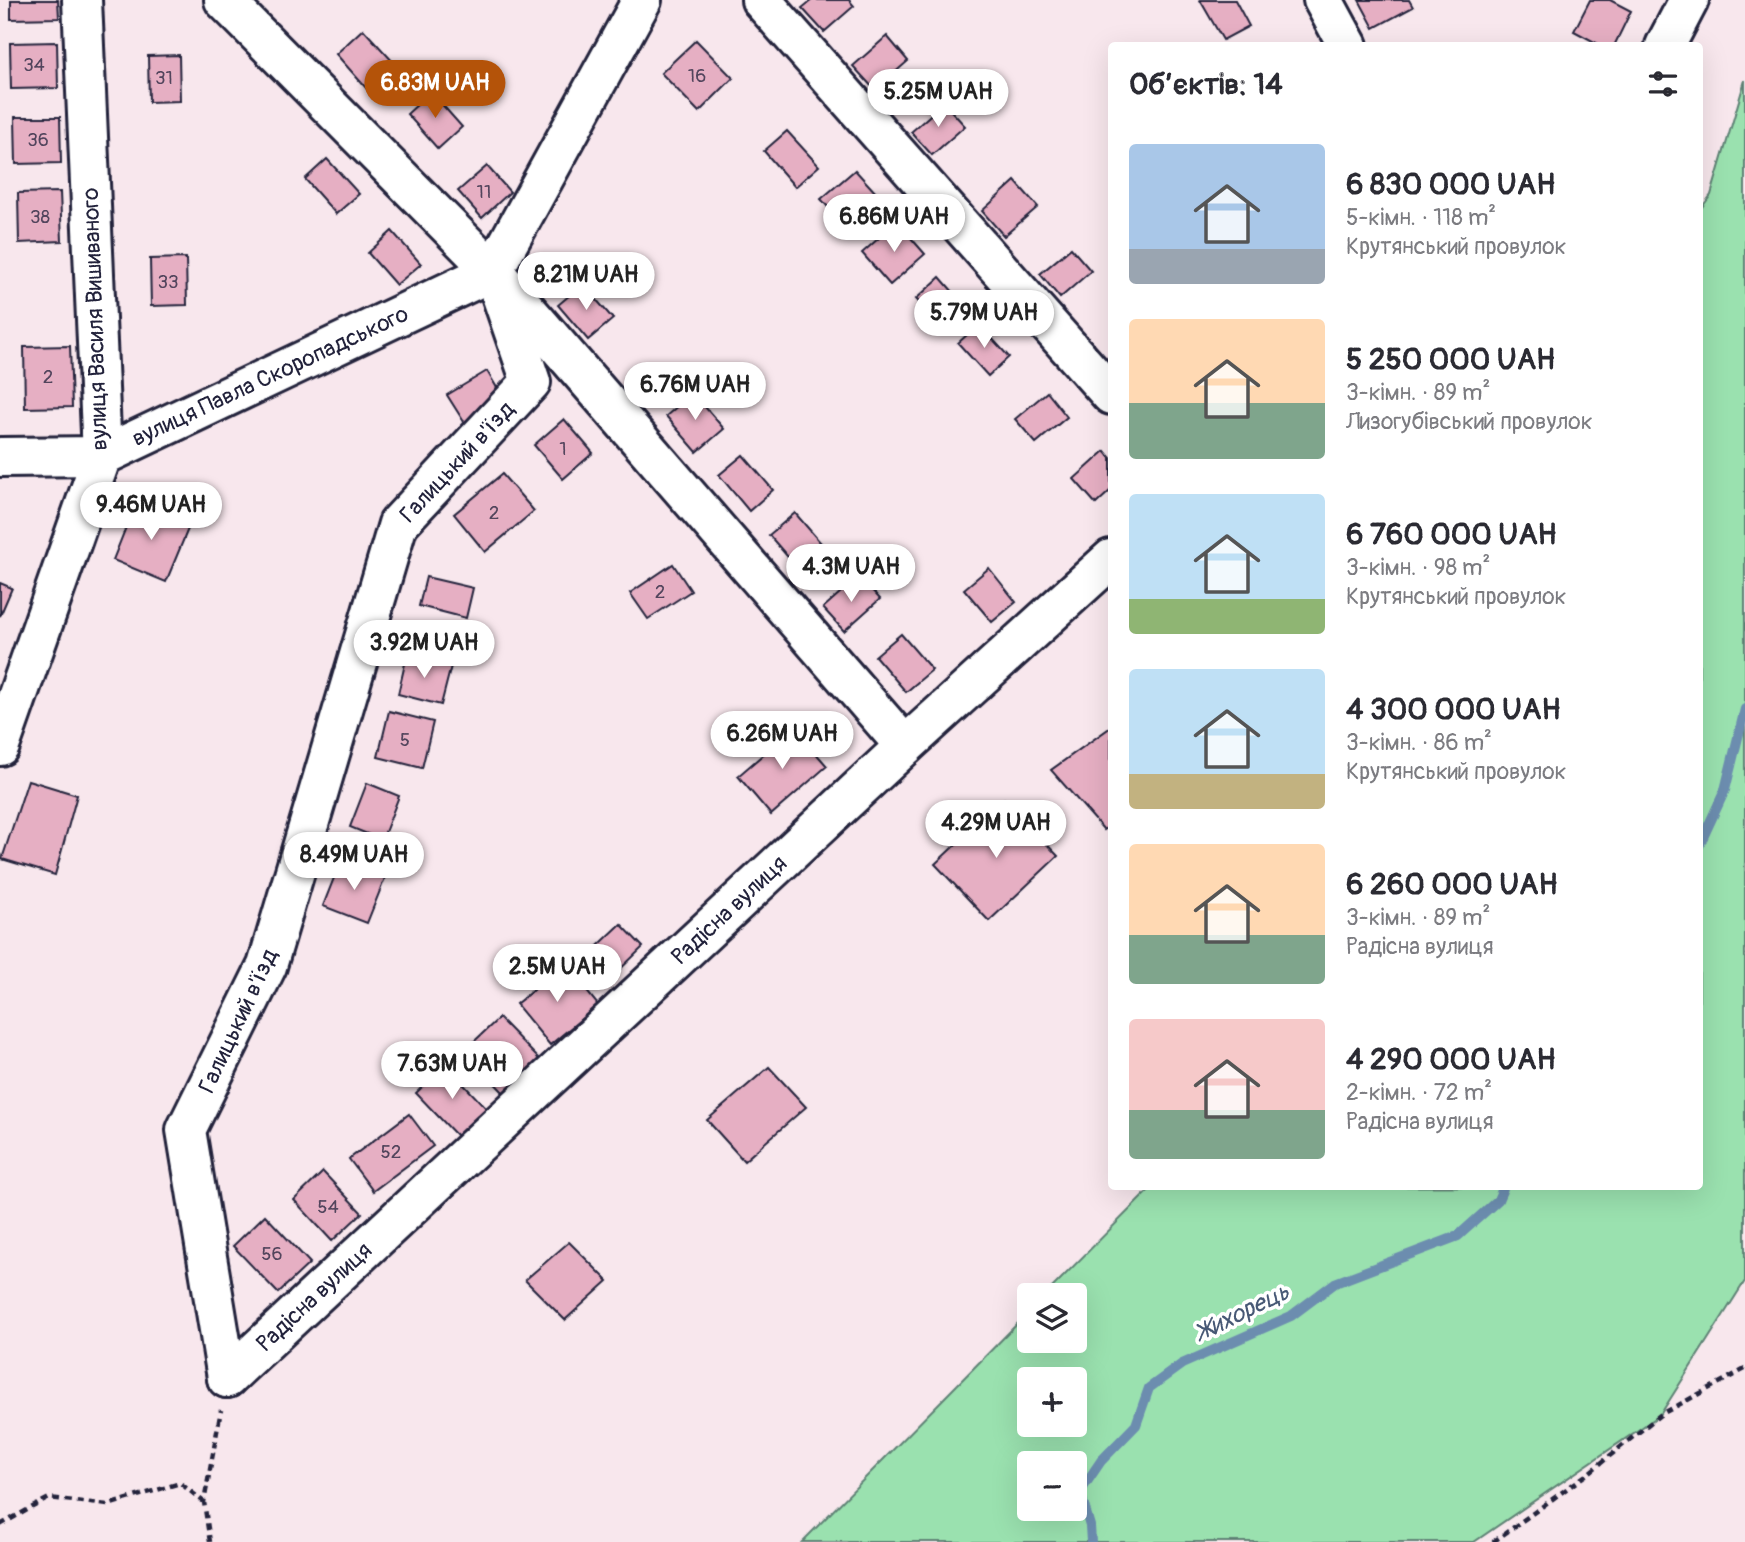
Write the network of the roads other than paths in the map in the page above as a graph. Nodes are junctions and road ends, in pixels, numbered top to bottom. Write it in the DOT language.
graph roads {
  1 [pos="82,0"];
  2 [pos="224,0"];
  3 [pos="642,0"];
  4 [pos="761,0"];
  5 [pos="1323,0"];
  6 [pos="1689,0"];
  7 [pos="1346,42"];
  8 [pos="1667,42"];
  9 [pos="493,271"];
  10 [pos="1108,392"];
  11 [pos="102,456"];
  12 [pos="0,457"];
  13 [pos="1108,562"];
  14 [pos="0,746"];
  15 [pos="905,746"];
  16 [pos="227,1378"];
  1 -- 11 [label="street, вулиця Василя Вишиваного"];
  2 -- 9 [label="street"];
  3 -- 9 [label="street"];
  4 -- 10 [label="street"];
  5 -- 7 [label="street"];
  6 -- 8 [label="street"];
  9 -- 11 [label="street, вулиця Павла Скоропадського"];
  9 -- 15 [label="street"];
  9 -- 16 [label="street, Галицький в'їзд"];
  11 -- 12 [label="street, вулиця Павла Скоропадського"];
  11 -- 14 [label="street, вулиця Василя Вишиваного"];
  13 -- 15 [label="street, Радісна вулиця"];
  15 -- 16 [label="street, Радісна вулиця"];
}
